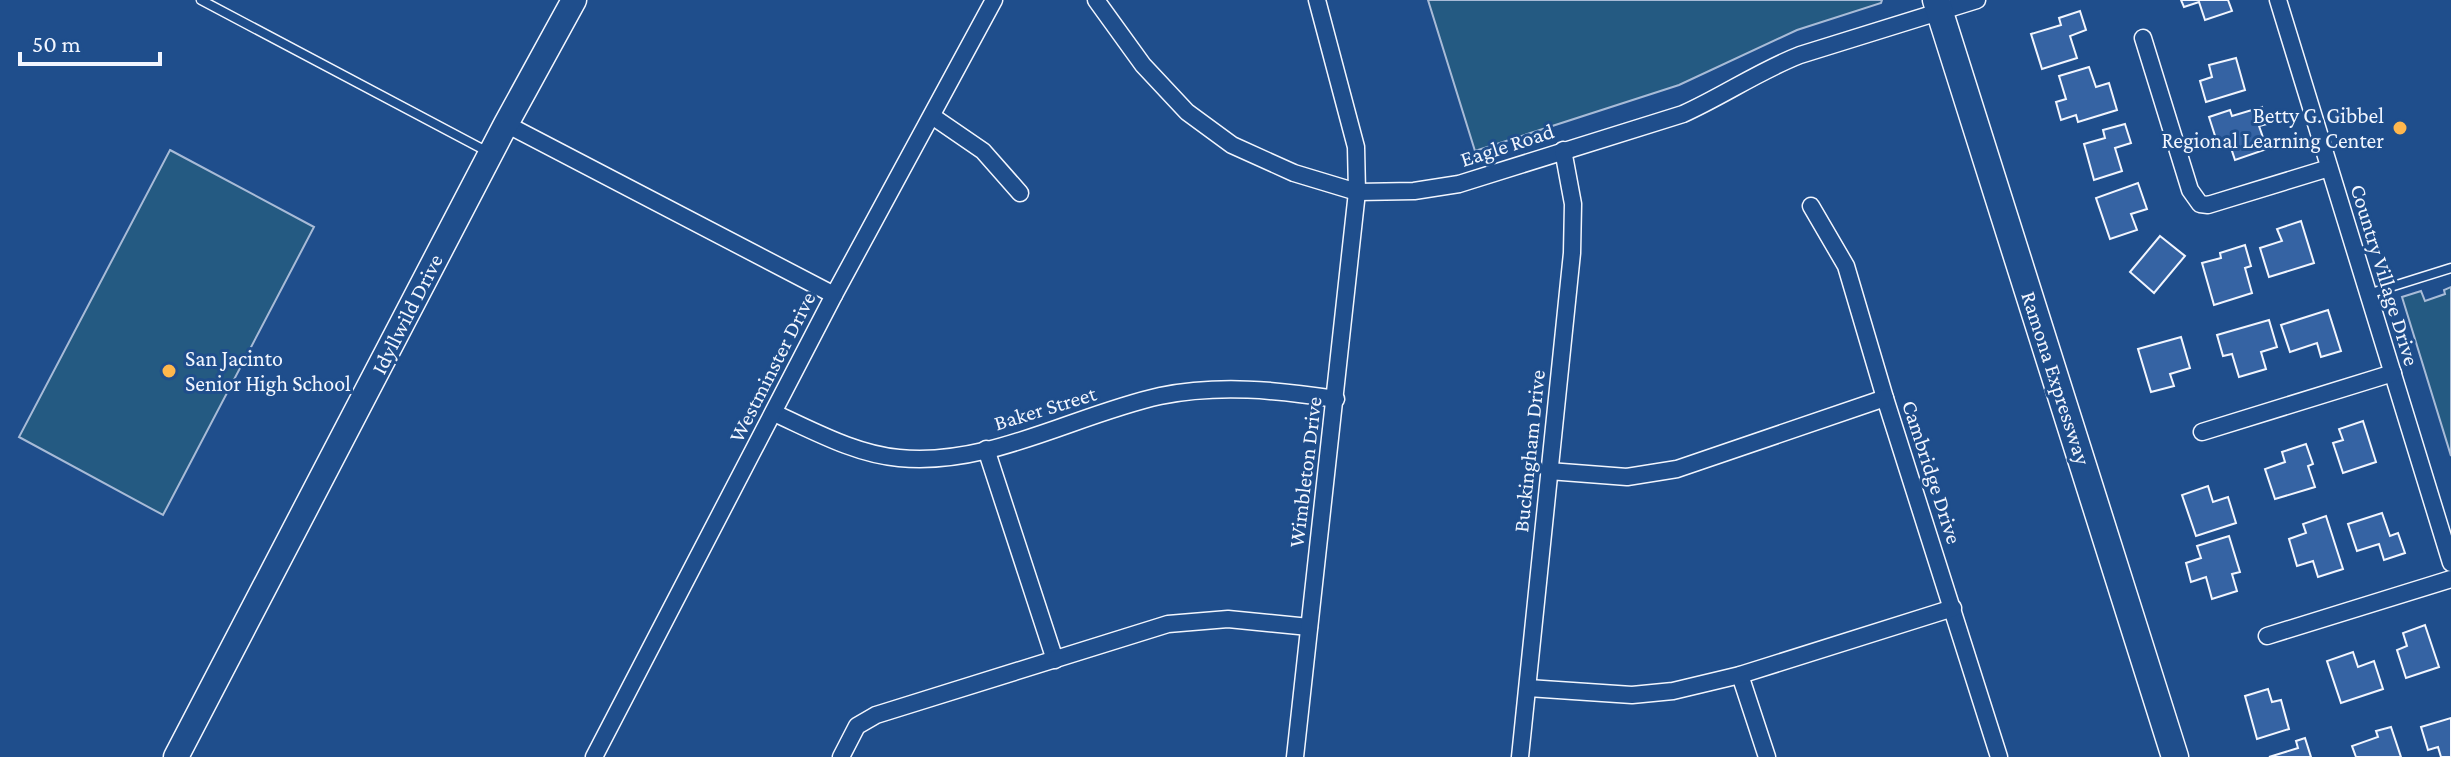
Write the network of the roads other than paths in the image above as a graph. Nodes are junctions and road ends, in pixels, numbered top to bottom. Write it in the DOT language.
graph roads {
  1 [pos="201,0"];
  2 [pos="574,0"];
  3 [pos="994,0"];
  4 [pos="1096,0"];
  5 [pos="1317,0"];
  6 [pos="1977,0"];
  7 [pos="2278,0"];
  8 [pos="1938,6"];
  9 [pos="2143,38"];
  10 [pos="932,116"];
  11 [pos="506,124"];
  12 [pos="1563,150"];
  13 [pos="490,153"];
  14 [pos="2329,168"];
  15 [pos="1357,192"];
  16 [pos="1020,193"];
  17 [pos="1811,206"];
  18 [pos="2451,268"];
  19 [pos="2368,294"];
  20 [pos="834,295"];
  21 [pos="2393,373"];
  22 [pos="1885,398"];
  23 [pos="1336,399"];
  24 [pos="774,413"];
  25 [pos="2202,432"];
  26 [pos="986,449"];
  27 [pos="1549,471"];
  28 [pos="2451,563"];
  29 [pos="2451,579"];
  30 [pos="1953,608"];
  31 [pos="1309,627"];
  32 [pos="2267,636"];
  33 [pos="1055,660"];
  34 [pos="1740,675"];
  35 [pos="1528,688"];
  36 [pos="176,757"];
  37 [pos="594,757"];
  38 [pos="841,757"];
  39 [pos="1295,757"];
  40 [pos="1520,757"];
  41 [pos="1767,757"];
  42 [pos="1999,757"];
  43 [pos="2175,757"];
  1 -- 13 [label="lane"];
  2 -- 11 [label="street, Idyllwild Drive"];
  3 -- 10 [label="street, Westminster Drive"];
  4 -- 15 [label="street, Eagle Road"];
  5 -- 15 [label="street, Wimbleton Drive"];
  6 -- 8 [label="street, Eagle Road"];
  7 -- 14 [label="street, Country Village Drive"];
  8 -- 12 [label="street, Eagle Road"];
  8 -- 43 [label="main road, Ramona Expressway"];
  9 -- 14 [label="street"];
  10 -- 16 [label="street"];
  10 -- 20 [label="street, Westminster Drive"];
  11 -- 13 [label="street, Idyllwild Drive"];
  11 -- 20 [label="street"];
  12 -- 15 [label="street, Eagle Road"];
  12 -- 27 [label="street, Buckingham Drive"];
  13 -- 36 [label="street, Idyllwild Drive"];
  14 -- 19 [label="street, Country Village Drive"];
  15 -- 23 [label="street, Wimbleton Drive"];
  17 -- 22 [label="street, Cambridge Drive"];
  18 -- 19 [label="lane"];
  19 -- 21 [label="street, Country Village Drive"];
  20 -- 24 [label="street, Westminster Drive"];
  21 -- 25 [label="street"];
  21 -- 28 [label="street, Country Village Drive"];
  22 -- 27 [label="street"];
  22 -- 30 [label="street, Cambridge Drive"];
  23 -- 26 [label="street, Baker Street"];
  23 -- 31 [label="street, Wimbleton Drive"];
  24 -- 26 [label="street, Baker Street"];
  24 -- 37 [label="street, Westminster Drive"];
  26 -- 33 [label="street"];
  27 -- 35 [label="street, Buckingham Drive"];
  29 -- 32 [label="street"];
  30 -- 34 [label="street"];
  30 -- 42 [label="street, Cambridge Drive"];
  31 -- 33 [label="street"];
  31 -- 39 [label="street, Wimbleton Drive"];
  33 -- 38 [label="street"];
  34 -- 35 [label="street"];
  34 -- 41 [label="street"];
  35 -- 40 [label="street, Buckingham Drive"];
}
